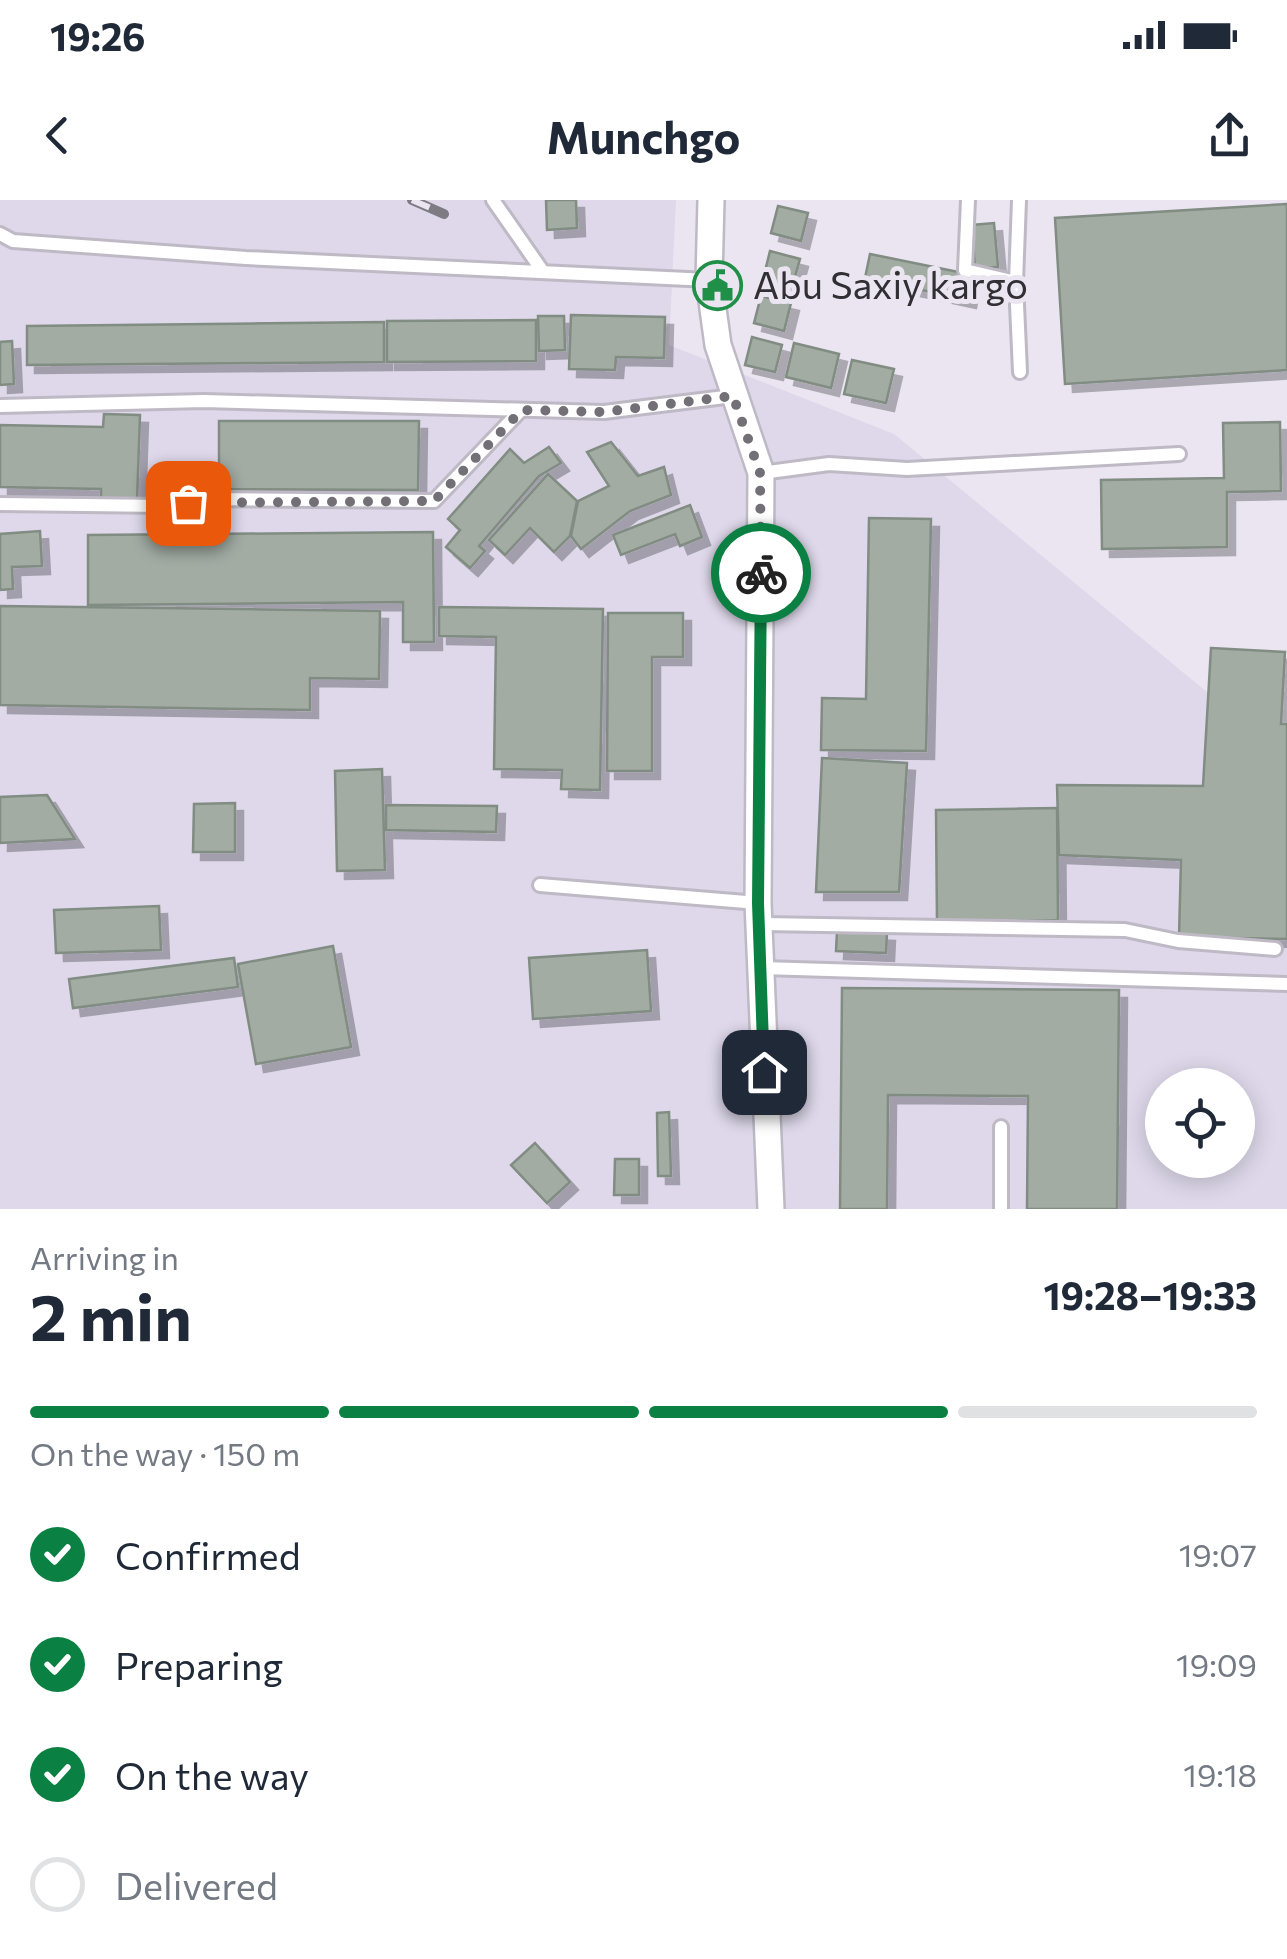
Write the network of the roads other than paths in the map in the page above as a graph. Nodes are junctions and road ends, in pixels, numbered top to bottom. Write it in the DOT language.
graph roads {
  1 [pos="493,200"];
  2 [pos="710,200"];
  3 [pos="968,200"];
  4 [pos="1019,200"];
  5 [pos="0,234"];
  6 [pos="541,269"];
  7 [pos="709,280"];
  8 [pos="1016,282"];
  9 [pos="1020,372"];
  10 [pos="733,396"];
  11 [pos="0,406"];
  12 [pos="522,410"];
  13 [pos="1180,454"];
  14 [pos="760,473"];
  15 [pos="0,504"];
  16 [pos="540,885"];
  17 [pos="758,914"];
  18 [pos="1275,949"];
  19 [pos="760,968"];
  20 [pos="1287,984"];
  21 [pos="1001,1127"];
  22 [pos="770,1209"];
  23 [pos="1001,1209"];
  1 -- 6 [label="lane"];
  2 -- 7 [label="street"];
  3 -- 8 [label="lane"];
  4 -- 8 [label="lane"];
  5 -- 6 [label="lane"];
  6 -- 7 [label="lane"];
  7 -- 10 [label="street"];
  8 -- 9 [label="lane"];
  10 -- 12 [label="lane"];
  10 -- 14 [label="street"];
  11 -- 12 [label="lane"];
  12 -- 15 [label="lane"];
  13 -- 14 [label="lane"];
  14 -- 17 [label="street"];
  16 -- 17 [label="lane"];
  17 -- 18 [label="lane"];
  17 -- 19 [label="street"];
  19 -- 20 [label="lane"];
  19 -- 22 [label="street"];
  21 -- 23 [label="lane"];
}
